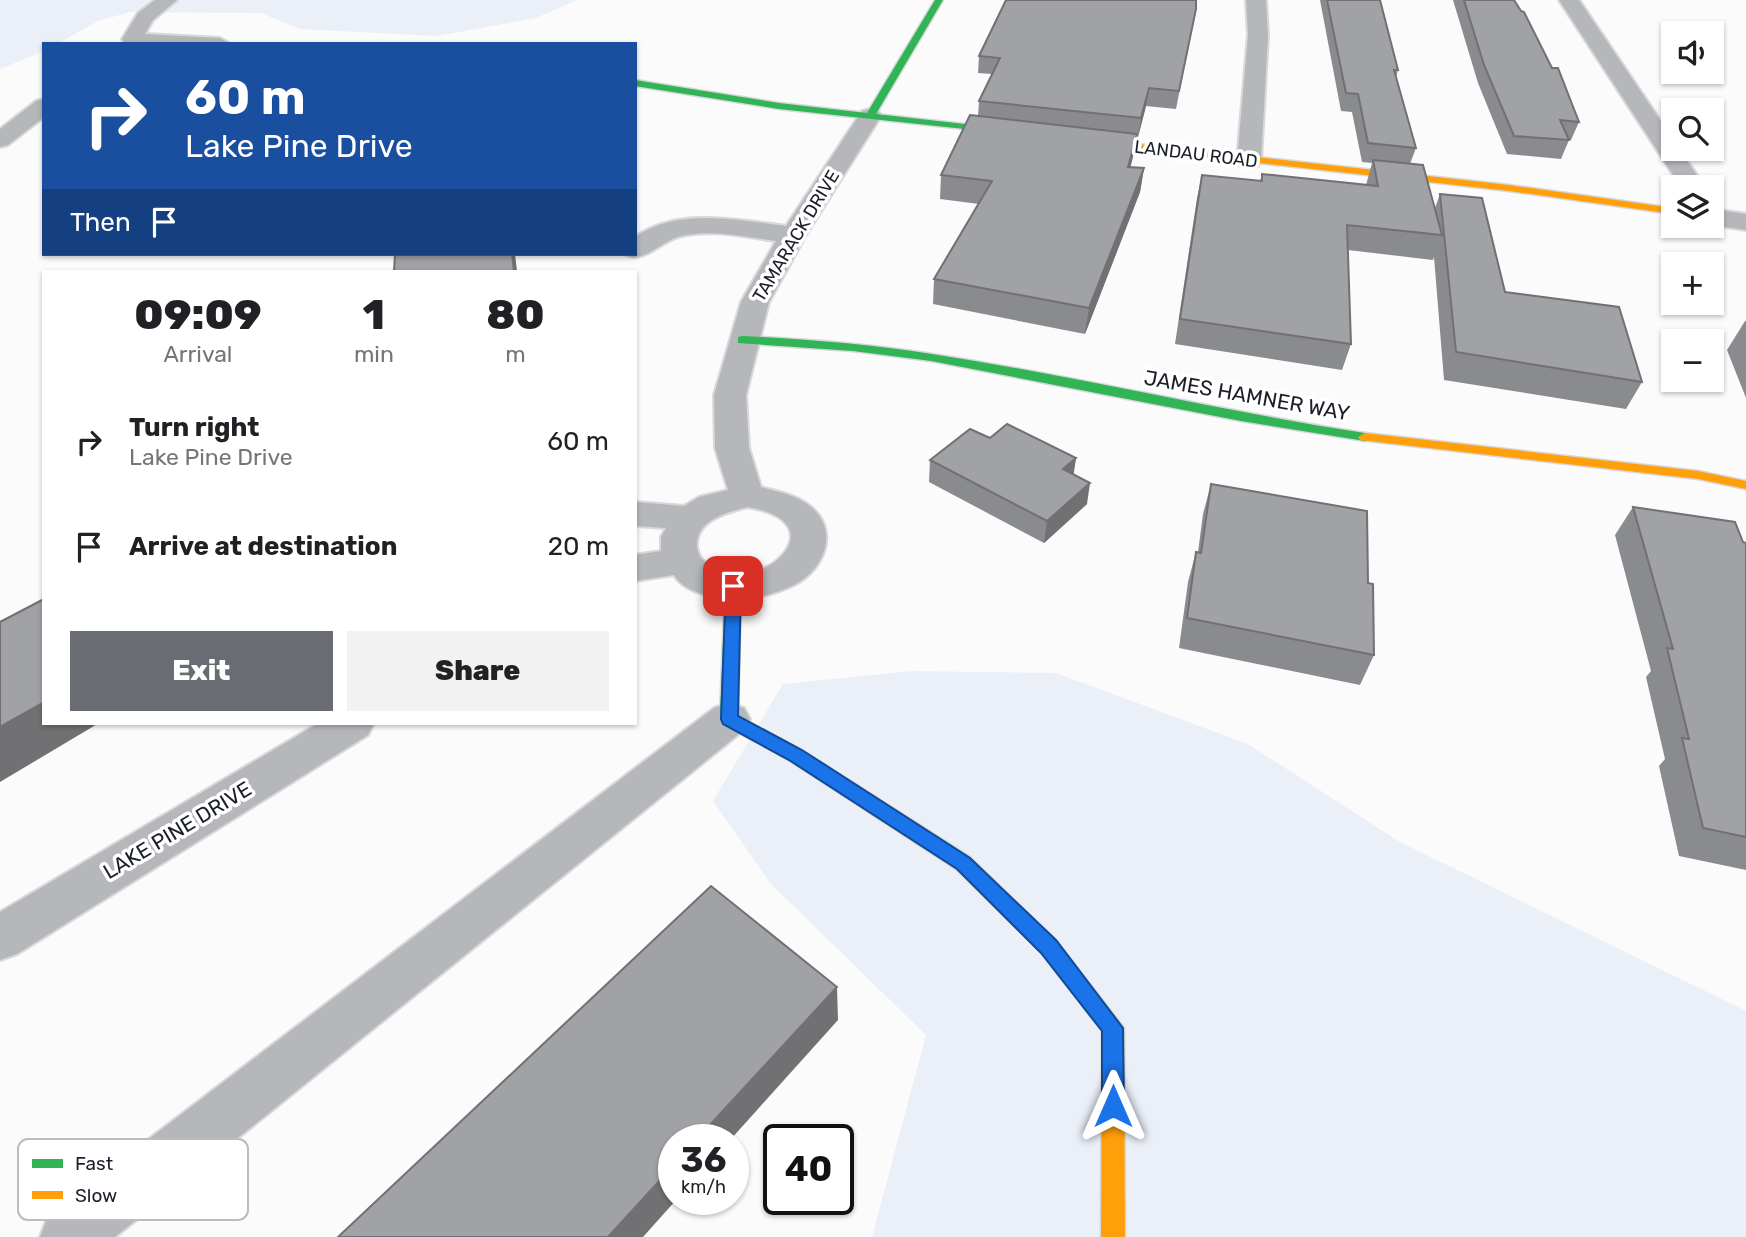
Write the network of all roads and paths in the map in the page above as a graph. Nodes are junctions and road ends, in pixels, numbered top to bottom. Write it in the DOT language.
graph roads {
  1 [pos="167,0"];
  2 [pos="939,0"];
  3 [pos="1256,0"];
  4 [pos="1569,0"];
  5 [pos="129,41"];
  6 [pos="159,42"];
  7 [pos="637,83"];
  8 [pos="42,108"];
  9 [pos="870,116"];
  10 [pos="1034,135"];
  11 [pos="0,140"];
  12 [pos="1074,140"];
  13 [pos="1249,161"];
  14 [pos="1685,175"];
  15 [pos="1661,209"];
  16 [pos="1724,219"];
  17 [pos="1746,222"];
  18 [pos="793,235"];
  19 [pos="637,248"];
  20 [pos="742,341"];
  21 [pos="1746,485"];
  22 [pos="747,496"];
  23 [pos="637,514"];
  24 [pos="689,517"];
  25 [pos="681,561"];
  26 [pos="637,568"];
  27 [pos="733,586"];
  28 [pos="729,719"];
  29 [pos="351,725"];
  30 [pos="0,938"];
  31 [pos="194,1139"];
  32 [pos="91,1220"];
  33 [pos="69,1237"];
  34 [pos="1113,1237"];
  1 -- 5 [label="street"];
  2 -- 9 [label="street, TAMARACK DRIVE"];
  3 -- 13 [label="street"];
  4 -- 14 [label="street"];
  5 -- 6 [label="street"];
  7 -- 9 [label="street"];
  8 -- 11 [label="street"];
  9 -- 10 [label="street"];
  9 -- 18 [label="street, TAMARACK DRIVE"];
  12 -- 13 [label="street, LANDAU ROAD"];
  13 -- 15 [label="street, LANDAU ROAD"];
  16 -- 17 [label="street"];
  18 -- 19 [label="street"];
  18 -- 20 [label="street, TAMARACK DRIVE"];
  20 -- 21 [label="street, JAMES HAMNER WAY"];
  20 -- 22 [label="street, TAMARACK DRIVE"];
  22 -- 24 [label="street"];
  22 -- 27 [label="street"];
  23 -- 24 [label="street"];
  24 -- 25 [label="street"];
  25 -- 26 [label="street"];
  25 -- 27 [label="street"];
  27 -- 28 [label="street"];
  28 -- 31 [label="street"];
  28 -- 34 [label="street"];
  29 -- 30 [label="street, LAKE PINE DRIVE"];
  32 -- 33 [label="street"];
}
